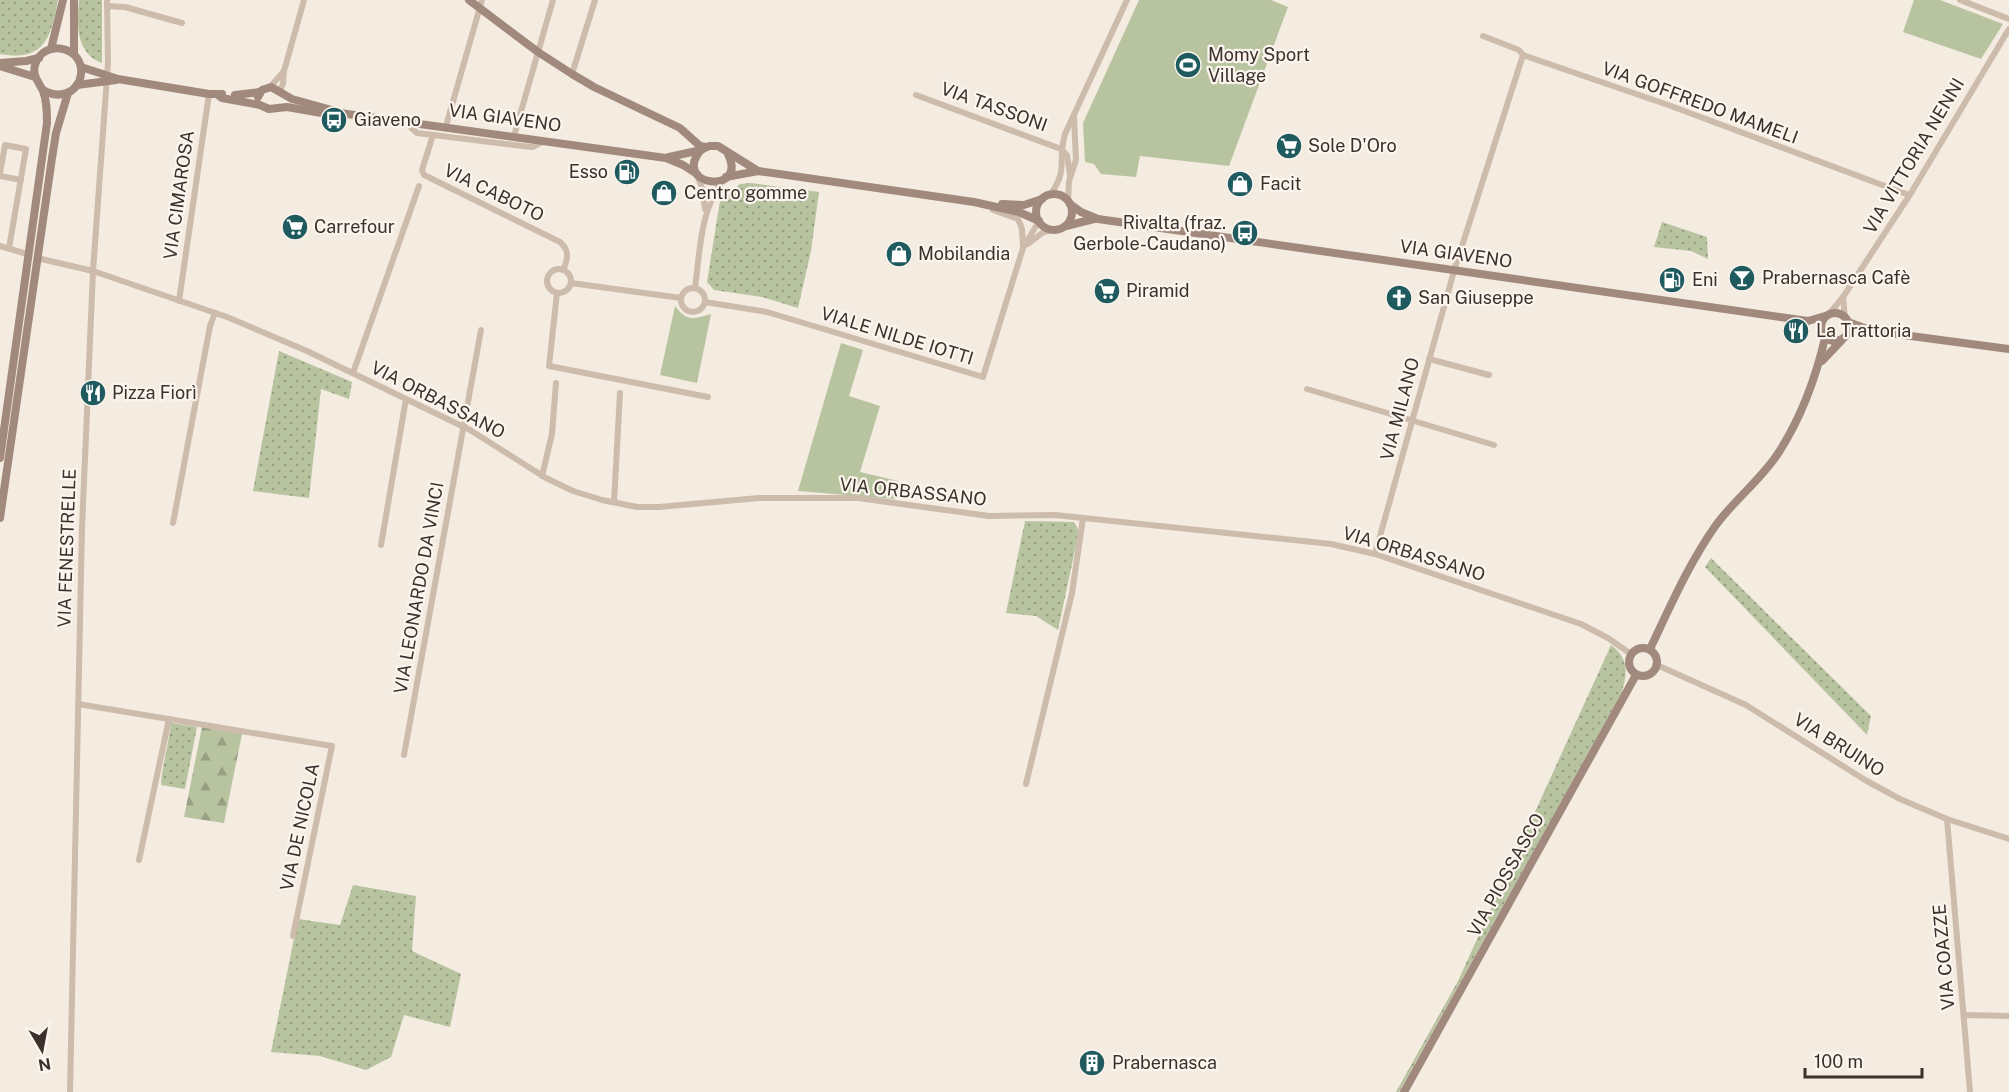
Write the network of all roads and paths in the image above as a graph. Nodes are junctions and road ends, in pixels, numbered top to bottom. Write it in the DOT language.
graph roads {
  1 [pos="63,0"];
  2 [pos="74,0"];
  3 [pos="304,0"];
  4 [pos="469,0"];
  5 [pos="553,0"];
  6 [pos="595,0"];
  7 [pos="1127,0"];
  8 [pos="1960,0"];
  9 [pos="107,3"];
  10 [pos="481,4"];
  11 [pos="2009,19"];
  12 [pos="182,22"];
  13 [pos="2009,29"];
  14 [pos="1483,36"];
  15 [pos="51,49"];
  16 [pos="538,52"];
  17 [pos="74,54"];
  18 [pos="1522,55"];
  19 [pos="39,58"];
  20 [pos="0,64"];
  21 [pos="81,67"];
  22 [pos="573,74"];
  23 [pos="35,77"];
  24 [pos="107,78"];
  25 [pos="77,85"];
  26 [pos="42,89"];
  27 [pos="276,91"];
  28 [pos="260,92"];
  29 [pos="68,93"];
  30 [pos="213,95"];
  31 [pos="916,95"];
  32 [pos="260,105"];
  33 [pos="276,108"];
  34 [pos="340,112"];
  35 [pos="1074,117"];
  36 [pos="403,120"];
  37 [pos="446,126"];
  38 [pos="433,135"];
  39 [pos="514,136"];
  40 [pos="545,141"];
  41 [pos="703,148"];
  42 [pos="1061,148"];
  43 [pos="728,153"];
  44 [pos="666,158"];
  45 [pos="758,171"];
  46 [pos="697,174"];
  47 [pos="0,175"];
  48 [pos="1070,175"];
  49 [pos="726,177"];
  50 [pos="21,180"];
  51 [pos="419,186"];
  52 [pos="1909,195"];
  53 [pos="1046,197"];
  54 [pos="975,202"];
  55 [pos="1069,202"];
  56 [pos="705,215"];
  57 [pos="1098,219"];
  58 [pos="1039,221"];
  59 [pos="1066,226"];
  60 [pos="1052,230"];
  61 [pos="0,246"];
  62 [pos="9,248"];
  63 [pos="1023,248"];
  64 [pos="27,254"];
  65 [pos="37,258"];
  66 [pos="563,270"];
  67 [pos="93,271"];
  68 [pos="1454,271"];
  69 [pos="571,283"];
  70 [pos="695,288"];
  71 [pos="557,293"];
  72 [pos="1843,297"];
  73 [pos="681,298"];
  74 [pos="179,301"];
  75 [pos="705,302"];
  76 [pos="215,313"];
  77 [pos="1827,315"];
  78 [pos="1847,320"];
  79 [pos="1809,321"];
  80 [pos="481,330"];
  81 [pos="1873,331"];
  82 [pos="1823,335"];
  83 [pos="1845,337"];
  84 [pos="2009,349"];
  85 [pos="1429,359"];
  86 [pos="1817,369"];
  87 [pos="353,373"];
  88 [pos="1489,375"];
  89 [pos="556,383"];
  90 [pos="1307,390"];
  91 [pos="620,393"];
  92 [pos="708,397"];
  93 [pos="406,399"];
  94 [pos="1412,422"];
  95 [pos="464,427"];
  96 [pos="1494,445"];
  97 [pos="0,458"];
  98 [pos="542,476"];
  99 [pos="614,502"];
  100 [pos="0,518"];
  101 [pos="1083,518"];
  102 [pos="173,523"];
  103 [pos="381,546"];
  104 [pos="1376,554"];
  105 [pos="1650,650"];
  106 [pos="1631,654"];
  107 [pos="1657,665"];
  108 [pos="1636,675"];
  109 [pos="78,704"];
  110 [pos="169,719"];
  111 [pos="404,755"];
  112 [pos="1026,784"];
  113 [pos="1947,819"];
  114 [pos="2009,839"];
  115 [pos="139,860"];
  116 [pos="292,936"];
  117 [pos="1964,1015"];
  118 [pos="2009,1016"];
  119 [pos="70,1092"];
  120 [pos="1404,1092"];
  121 [pos="1970,1092"];
  1 -- 15 [label="main road"];
  2 -- 17 [label="main road"];
  3 -- 27 [label="street"];
  4 -- 10 [label="main road"];
  5 -- 16 [label="street"];
  6 -- 22 [label="street"];
  7 -- 35 [label="street"];
  8 -- 11 [label="street"];
  9 -- 12 [label="street, VIA FENESTRELLE"];
  9 -- 24 [label="street, VIA FENESTRELLE"];
  10 -- 16 [label="main road"];
  10 -- 37 [label="street"];
  13 -- 52 [label="street, VIA VITTORIA NENNI"];
  14 -- 18 [label="street, VIA GOFFREDO MAMELI"];
  15 -- 17 [label="main road"];
  15 -- 19 [label="main road"];
  16 -- 22 [label="main road"];
  16 -- 39 [label="street"];
  17 -- 21 [label="main road"];
  18 -- 52 [label="street, VIA GOFFREDO MAMELI"];
  18 -- 68 [label="street, VIA MILANO"];
  19 -- 20 [label="main road"];
  19 -- 23 [label="main road"];
  20 -- 23 [label="main road"];
  21 -- 24 [label="main road"];
  21 -- 25 [label="main road"];
  22 -- 41 [label="main road"];
  23 -- 26 [label="main road"];
  24 -- 25 [label="main road"];
  24 -- 30 [label="main road"];
  24 -- 67 [label="street, VIA FENESTRELLE"];
  25 -- 29 [label="main road"];
  26 -- 29 [label="main road"];
  26 -- 64 [label="main road"];
  27 -- 28 [label="main road"];
  27 -- 33 [label="main road"];
  27 -- 34 [label="main road, VIA GIAVENO"];
  28 -- 30 [label="main road"];
  28 -- 32 [label="main road"];
  29 -- 65 [label="main road"];
  30 -- 32 [label="main road"];
  30 -- 74 [label="street, VIA CIMAROSA"];
  31 -- 42 [label="street, VIA TASSONI"];
  32 -- 33 [label="main road"];
  33 -- 34 [label="main road, VIA GIAVENO"];
  34 -- 36 [label="main road, VIA GIAVENO"];
  35 -- 42 [label="street"];
  35 -- 48 [label="street"];
  36 -- 37 [label="main road, VIA GIAVENO"];
  36 -- 38 [label="street"];
  37 -- 39 [label="main road, VIA GIAVENO"];
  38 -- 40 [label="street"];
  38 -- 66 [label="street, VIA CABOTO"];
  39 -- 40 [label="main road, VIA GIAVENO"];
  40 -- 44 [label="main road, VIA GIAVENO"];
  41 -- 43 [label="main road, VIA GIAVENO"];
  41 -- 44 [label="main road, VIA GIAVENO"];
  41 -- 46 [label="main road"];
  42 -- 48 [label="street"];
  42 -- 53 [label="street"];
  43 -- 45 [label="main road, VIA GIAVENO"];
  43 -- 49 [label="main road"];
  44 -- 46 [label="main road, VIA GIAVENO"];
  45 -- 49 [label="main road, VIA GIAVENO"];
  45 -- 54 [label="main road, VIA GIAVENO"];
  46 -- 49 [label="main road, VIA GIAVENO"];
  46 -- 56 [label="street"];
  47 -- 50 [label="street"];
  47 -- 50 [label="street"];
  48 -- 55 [label="street"];
  49 -- 56 [label="street"];
  50 -- 62 [label="street"];
  51 -- 87 [label="street, VIA CABOTO"];
  52 -- 72 [label="street, VIA VITTORIA NENNI"];
  53 -- 54 [label="main road, VIA GIAVENO"];
  53 -- 55 [label="main road, VIA GIAVENO"];
  53 -- 58 [label="main road"];
  54 -- 58 [label="main road, VIA GIAVENO"];
  54 -- 63 [label="street, VIA GIAVENO"];
  55 -- 57 [label="main road, VIA GIAVENO"];
  55 -- 59 [label="main road"];
  56 -- 70 [label="street"];
  57 -- 59 [label="main road, VIA GIAVENO"];
  57 -- 68 [label="main road, VIA GIAVENO"];
  58 -- 60 [label="main road, VIA GIAVENO"];
  58 -- 63 [label="street"];
  59 -- 60 [label="main road, VIA GIAVENO"];
  60 -- 63 [label="street"];
  61 -- 62 [label="street"];
  62 -- 64 [label="street"];
  63 -- 75 [label="street, VIALE NILDE IOTTI"];
  64 -- 97 [label="main road"];
  65 -- 67 [label="street, VIA ORBASSANO"];
  65 -- 100 [label="main road"];
  66 -- 69 [label="street"];
  66 -- 71 [label="street"];
  67 -- 74 [label="street, VIA ORBASSANO"];
  67 -- 109 [label="street, VIA FENESTRELLE"];
  68 -- 79 [label="main road, VIA GIAVENO"];
  68 -- 85 [label="street, VIA MILANO"];
  69 -- 71 [label="street"];
  69 -- 73 [label="street, VIALE NILDE IOTTI"];
  70 -- 73 [label="street"];
  70 -- 75 [label="street"];
  71 -- 92 [label="street"];
  72 -- 77 [label="street, VIA VITTORIA NENNI"];
  72 -- 78 [label="street"];
  73 -- 75 [label="street, VIALE NILDE IOTTI"];
  74 -- 76 [label="street, VIA ORBASSANO"];
  76 -- 87 [label="street, VIA ORBASSANO"];
  76 -- 102 [label="street"];
  77 -- 78 [label="main road"];
  77 -- 79 [label="main road, VIA GIAVENO"];
  77 -- 82 [label="main road"];
  78 -- 81 [label="main road"];
  78 -- 83 [label="main road"];
  79 -- 82 [label="main road"];
  80 -- 95 [label="street, VIA LEONARDO DA VINCI"];
  81 -- 83 [label="main road"];
  81 -- 84 [label="main road"];
  82 -- 83 [label="main road"];
  82 -- 86 [label="main road"];
  83 -- 86 [label="main road"];
  85 -- 88 [label="street"];
  85 -- 94 [label="street, VIA MILANO"];
  86 -- 105 [label="main road"];
  87 -- 93 [label="street, VIA ORBASSANO"];
  89 -- 98 [label="street"];
  90 -- 94 [label="street"];
  91 -- 99 [label="street"];
  93 -- 95 [label="street, VIA ORBASSANO"];
  93 -- 103 [label="street"];
  94 -- 96 [label="street"];
  94 -- 104 [label="street, VIA MILANO"];
  95 -- 98 [label="street, VIA ORBASSANO"];
  95 -- 111 [label="street, VIA LEONARDO DA VINCI"];
  98 -- 99 [label="street, VIA ORBASSANO"];
  99 -- 101 [label="street, VIA ORBASSANO"];
  101 -- 104 [label="street, VIA ORBASSANO"];
  101 -- 112 [label="street"];
  104 -- 106 [label="street, VIA ORBASSANO"];
  105 -- 106 [label="main road"];
  105 -- 107 [label="main road"];
  106 -- 108 [label="main road"];
  107 -- 108 [label="main road"];
  107 -- 113 [label="street, VIA BRUINO"];
  108 -- 120 [label="main road, VIA PIOSSASCO"];
  109 -- 110 [label="street, VIA DE NICOLA"];
  109 -- 119 [label="street, VIA FENESTRELLE"];
  110 -- 115 [label="street"];
  110 -- 116 [label="street, VIA DE NICOLA"];
  113 -- 114 [label="street, VIA BRUINO"];
  113 -- 117 [label="street, VIA COAZZE"];
  117 -- 118 [label="street"];
  117 -- 121 [label="street, VIA COAZZE"];
}
